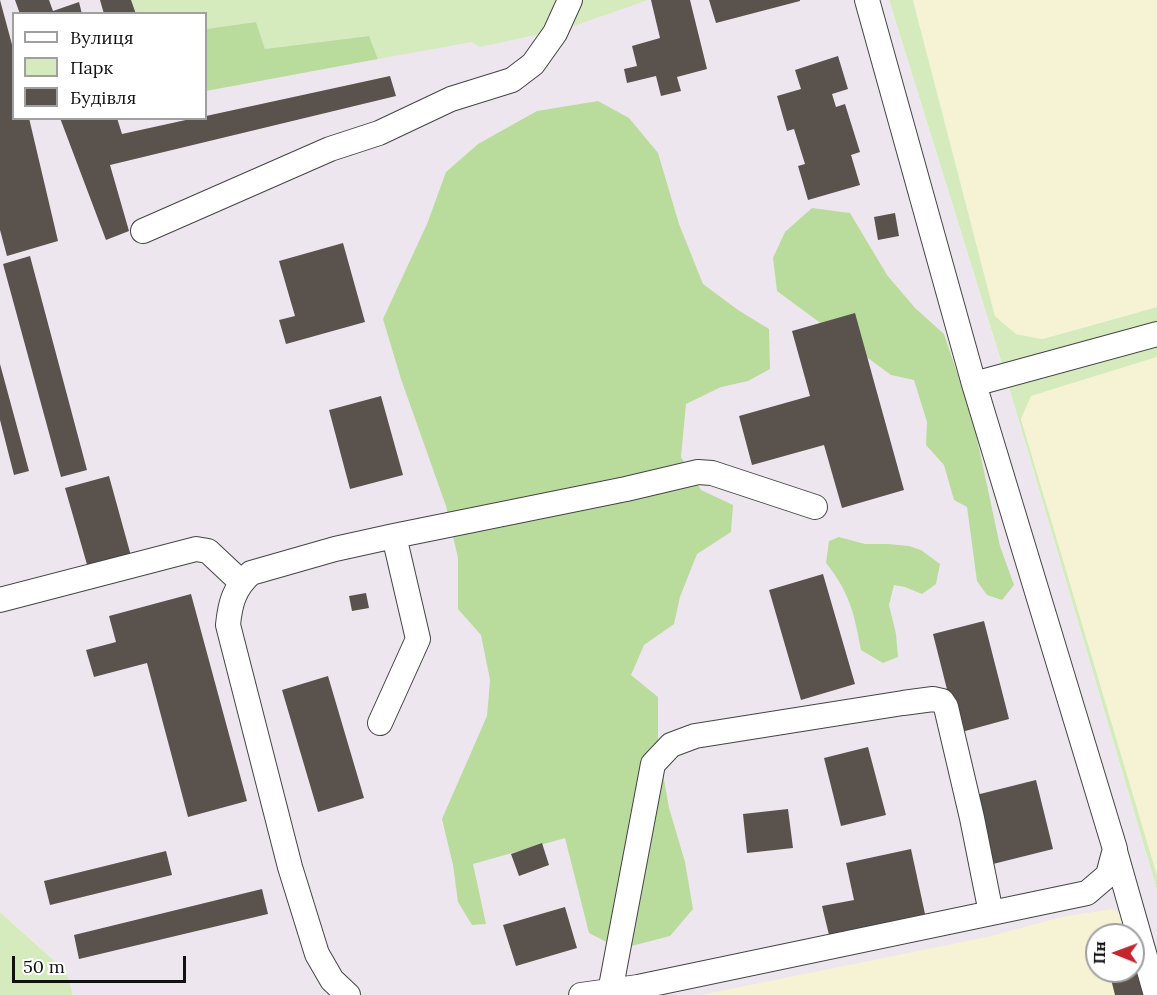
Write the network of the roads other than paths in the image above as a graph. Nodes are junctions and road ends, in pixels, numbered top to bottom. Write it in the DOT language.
graph roads {
  1 [pos="570,0"];
  2 [pos="867,0"];
  3 [pos="143,231"];
  4 [pos="1157,334"];
  5 [pos="975,384"];
  6 [pos="815,507"];
  7 [pos="394,536"];
  8 [pos="241,582"];
  9 [pos="0,600"];
  10 [pos="380,723"];
  11 [pos="1115,849"];
  12 [pos="991,913"];
  13 [pos="610,992"];
  14 [pos="348,995"];
  15 [pos="581,995"];
  16 [pos="1155,995"];
  1 -- 3 [label="street"];
  2 -- 5 [label="street"];
  4 -- 5 [label="street"];
  5 -- 11 [label="street"];
  6 -- 7 [label="street"];
  7 -- 8 [label="street"];
  7 -- 10 [label="street"];
  8 -- 9 [label="street"];
  8 -- 14 [label="street"];
  11 -- 12 [label="street"];
  11 -- 16 [label="street"];
  12 -- 13 [label="street"];
  12 -- 13 [label="street"];
  13 -- 15 [label="street"];
}
